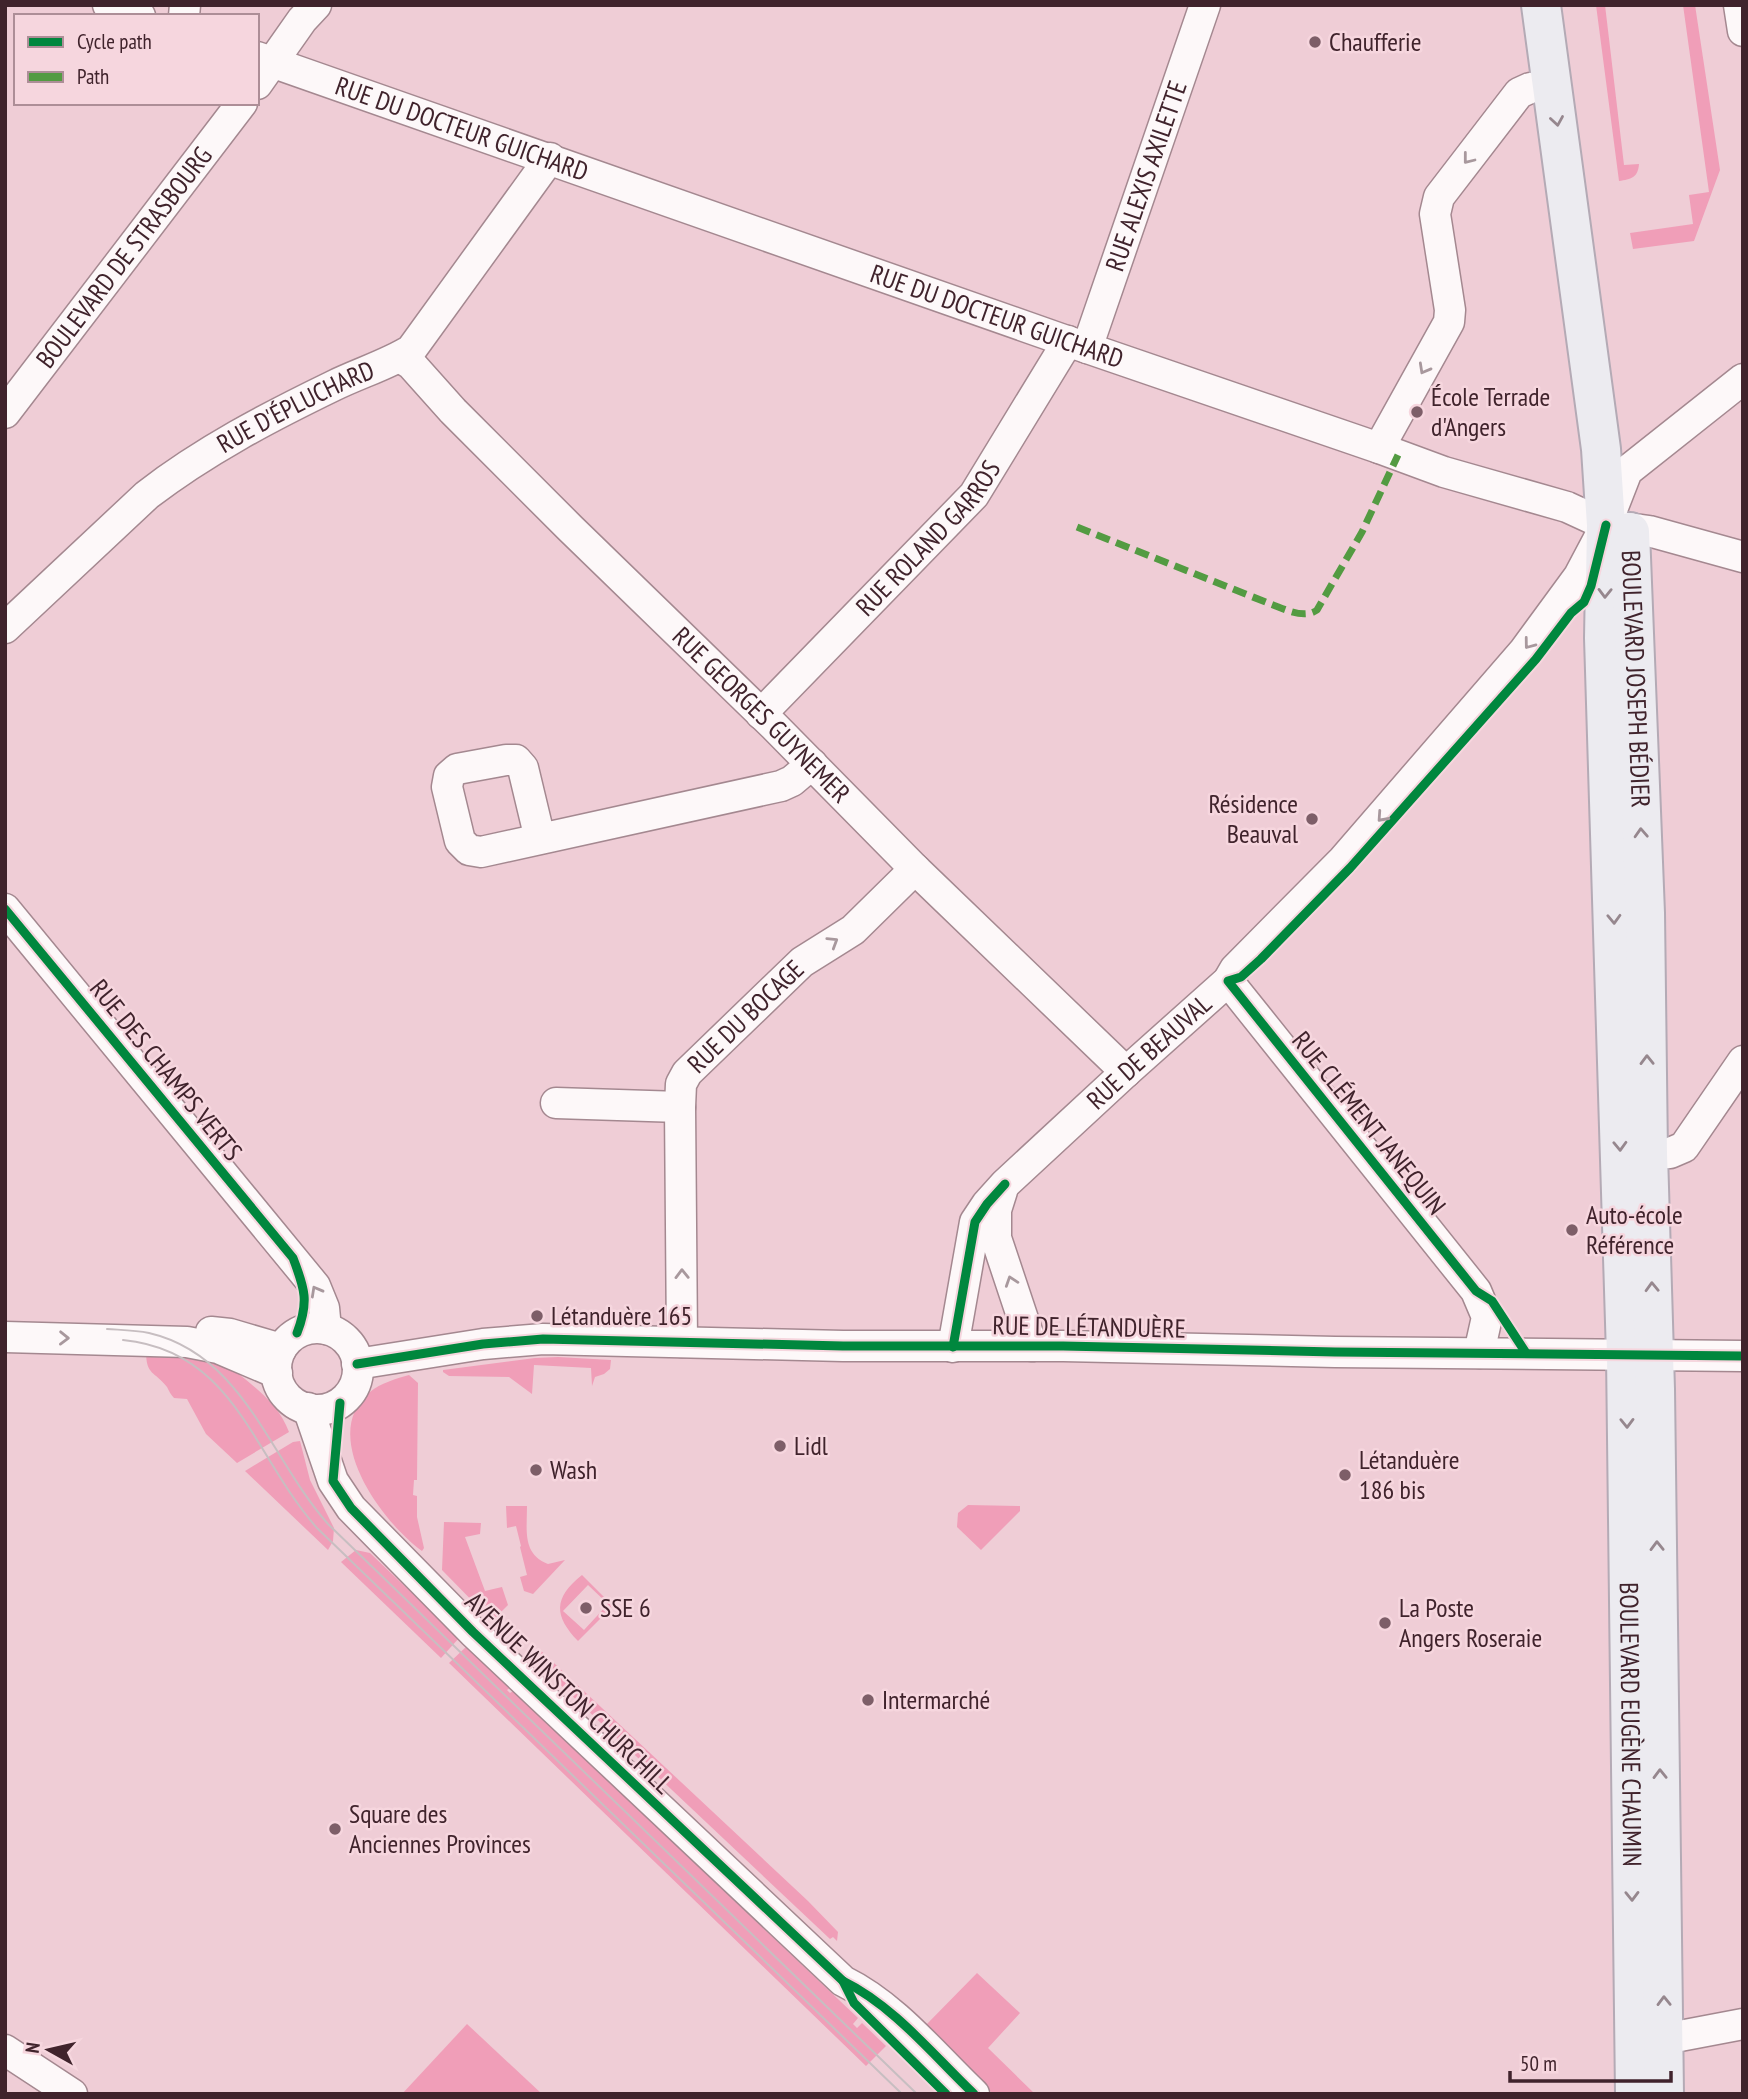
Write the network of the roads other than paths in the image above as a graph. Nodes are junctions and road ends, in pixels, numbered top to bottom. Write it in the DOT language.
graph roads {
  1 [pos="108,5"];
  2 [pos="316,5"];
  3 [pos="1205,5"];
  4 [pos="1541,5"];
  5 [pos="1568,5"];
  6 [pos="1739,5"];
  7 [pos="134,14"];
  8 [pos="1743,31"];
  9 [pos="262,68"];
  10 [pos="1551,85"];
  11 [pos="240,105"];
  12 [pos="550,158"];
  13 [pos="1077,344"];
  14 [pos="400,357"];
  15 [pos="1743,380"];
  16 [pos="5,413"];
  17 [pos="1379,448"];
  18 [pos="1628,471"];
  19 [pos="1618,528"];
  20 [pos="1743,557"];
  21 [pos="5,628"];
  22 [pos="761,714"];
  23 [pos="813,764"];
  24 [pos="540,839"];
  25 [pos="915,869"];
  26 [pos="5,909"];
  27 [pos="1228,981"];
  28 [pos="1743,1061"];
  29 [pos="1126,1072"];
  30 [pos="556,1103"];
  31 [pos="680,1107"];
  32 [pos="1647,1154"];
  33 [pos="1005,1184"];
  34 [pos="326,1329"];
  35 [pos="5,1337"];
  36 [pos="682,1342"];
  37 [pos="1032,1346"];
  38 [pos="953,1347"];
  39 [pos="1479,1353"];
  40 [pos="1640,1355"];
  41 [pos="1743,1356"];
  42 [pos="279,1361"];
  43 [pos="357,1364"];
  44 [pos="340,1403"];
  45 [pos="308,1408"];
  46 [pos="333,1481"];
  47 [pos="843,1981"];
  48 [pos="1743,2024"];
  49 [pos="1664,2039"];
  50 [pos="5,2050"];
  51 [pos="72,2094"];
  52 [pos="946,2094"];
  53 [pos="974,2094"];
  54 [pos="1634,2094"];
  55 [pos="1664,2094"];
  1 -- 7 [label="street"];
  2 -- 9 [label="street"];
  3 -- 13 [label="street, RUE ALEXIS AXILETTE"];
  4 -- 10 [label="main road, BOULEVARD JOSEPH BÉDIER"];
  5 -- 18 [label="main road, BOULEVARD JOSEPH BÉDIER"];
  6 -- 8 [label="street"];
  9 -- 12 [label="street, RUE DU DOCTEUR GUICHARD"];
  10 -- 17 [label="street, one-way"];
  10 -- 19 [label="main road, BOULEVARD JOSEPH BÉDIER, one-way"];
  11 -- 16 [label="street, BOULEVARD DE STRASBOURG"];
  12 -- 13 [label="street, RUE DU DOCTEUR GUICHARD"];
  12 -- 14 [label="street, RUE D'ÉPLUCHARD"];
  13 -- 17 [label="street, RUE DU DOCTEUR GUICHARD"];
  13 -- 22 [label="street, RUE ROLAND GARROS"];
  14 -- 21 [label="street, RUE D'ÉPLUCHARD"];
  14 -- 22 [label="street, RUE GEORGES GUYNEMER"];
  15 -- 18 [label="street"];
  17 -- 19 [label="street, RUE DU DOCTEUR GUICHARD"];
  18 -- 19 [label="main road, BOULEVARD JOSEPH BÉDIER"];
  19 -- 20 [label="street, RUE DU DOCTEUR GUICHARD"];
  19 -- 27 [label="street, RUE DE BEAUVAL, one-way"];
  32 -- 19 [label="main road, BOULEVARD JOSEPH BÉDIER, one-way"];
  19 -- 40 [label="main road, BOULEVARD JOSEPH BÉDIER, one-way"];
  22 -- 23 [label="street, RUE GEORGES GUYNEMER"];
  23 -- 24 [label="street"];
  23 -- 25 [label="street, RUE GEORGES GUYNEMER"];
  25 -- 29 [label="street, RUE GEORGES GUYNEMER"];
  31 -- 25 [label="street, RUE DU BOCAGE, one-way"];
  34 -- 26 [label="street, RUE DES CHAMPS VERTS, one-way"];
  27 -- 29 [label="street, RUE DE BEAUVAL"];
  27 -- 39 [label="street, RUE CLÉMENT JANEQUIN"];
  28 -- 32 [label="street"];
  29 -- 33 [label="street, RUE DE BEAUVAL"];
  30 -- 31 [label="street"];
  36 -- 31 [label="street, RUE DU BOCAGE, one-way"];
  40 -- 32 [label="main road, BOULEVARD JOSEPH BÉDIER, one-way"];
  37 -- 33 [label="street, one-way"];
  33 -- 38 [label="street, RUE DE BEAUVAL"];
  34 -- 42 [label="street"];
  34 -- 43 [label="street"];
  35 -- 42 [label="street, one-way"];
  36 -- 38 [label="street, RUE DE LÉTANDUÈRE"];
  36 -- 43 [label="street, RUE DE LÉTANDUÈRE"];
  37 -- 38 [label="street, RUE DE LÉTANDUÈRE"];
  37 -- 39 [label="street, RUE DE LÉTANDUÈRE"];
  39 -- 40 [label="street, RUE DE LÉTANDUÈRE"];
  40 -- 41 [label="street, RUE DE LÉTANDUÈRE"];
  49 -- 40 [label="main road, BOULEVARD EUGÈNE CHAUMIN, one-way"];
  40 -- 54 [label="main road, BOULEVARD EUGÈNE CHAUMIN, one-way"];
  42 -- 45 [label="street"];
  43 -- 44 [label="street"];
  44 -- 45 [label="street"];
  44 -- 46 [label="street"];
  45 -- 46 [label="street, AVENUE WINSTON CHURCHILL"];
  46 -- 47 [label="street, AVENUE WINSTON CHURCHILL"];
  47 -- 52 [label="street, AVENUE WINSTON CHURCHILL"];
  47 -- 53 [label="street, AVENUE WINSTON CHURCHILL"];
  48 -- 49 [label="street"];
  49 -- 55 [label="main road, BOULEVARD EUGÈNE CHAUMIN"];
  50 -- 51 [label="street"];
}
